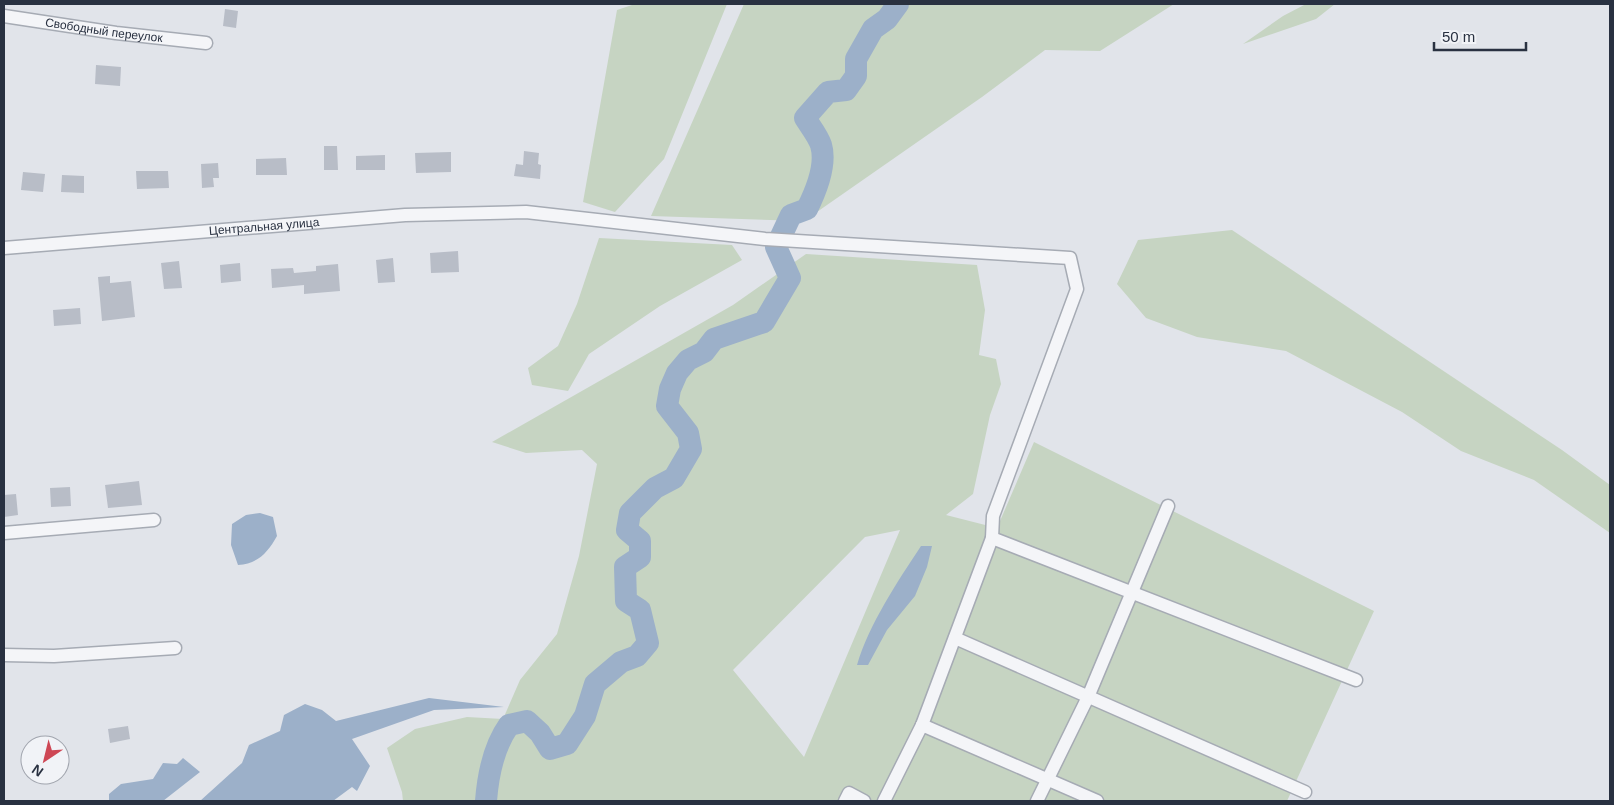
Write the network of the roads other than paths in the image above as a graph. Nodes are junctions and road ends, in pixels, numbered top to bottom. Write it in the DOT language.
graph roads {
  1 [pos="4,16"];
  2 [pos="206,43"];
  3 [pos="4,248"];
  4 [pos="1168,506"];
  5 [pos="154,520"];
  6 [pos="4,533"];
  7 [pos="992,538"];
  8 [pos="1132,592"];
  9 [pos="954,638"];
  10 [pos="175,648"];
  11 [pos="4,655"];
  12 [pos="1356,680"];
  13 [pos="1088,696"];
  14 [pos="922,725"];
  15 [pos="1048,780"];
  16 [pos="1305,792"];
  17 [pos="845,801"];
  18 [pos="864,801"];
  19 [pos="884,801"];
  20 [pos="1037,801"];
  21 [pos="1098,801"];
  1 -- 2 [label="street, Свободный переулок"];
  3 -- 7 [label="street, Центральная улица"];
  4 -- 8 [label="street"];
  5 -- 6 [label="street"];
  7 -- 8 [label="street"];
  7 -- 9 [label="street"];
  8 -- 12 [label="street"];
  8 -- 13 [label="street"];
  9 -- 13 [label="street"];
  9 -- 14 [label="street"];
  10 -- 11 [label="street"];
  13 -- 15 [label="street"];
  13 -- 16 [label="street"];
  14 -- 15 [label="street"];
  14 -- 19 [label="street"];
  15 -- 20 [label="street"];
  15 -- 21 [label="street"];
  17 -- 18 [label="street"];
}
